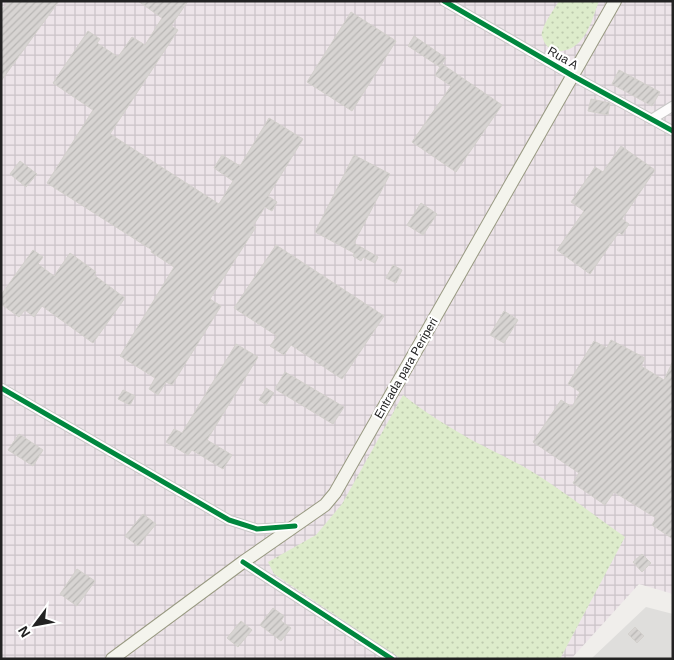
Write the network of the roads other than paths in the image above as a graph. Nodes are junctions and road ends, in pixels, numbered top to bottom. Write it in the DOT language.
graph roads {
  1 [pos="444,1"];
  2 [pos="615,1"];
  3 [pos="574,76"];
  4 [pos="673,106"];
  5 [pos="652,119"];
  6 [pos="673,132"];
  7 [pos="1,388"];
  8 [pos="296,526"];
  9 [pos="242,562"];
  10 [pos="112,659"];
  11 [pos="392,659"];
  1 -- 3 [label="street, Rua A"];
  2 -- 3 [label="main road, Entrada para Periperi"];
  3 -- 5 [label="street, Rua A"];
  3 -- 8 [label="main road, Entrada para Periperi"];
  4 -- 5 [label="street"];
  5 -- 6 [label="street, Rua A"];
  7 -- 8 [label="street"];
  8 -- 9 [label="main road, Entrada para Periperi"];
  9 -- 10 [label="main road, Entrada para Periperi"];
  9 -- 11 [label="street"];
}
